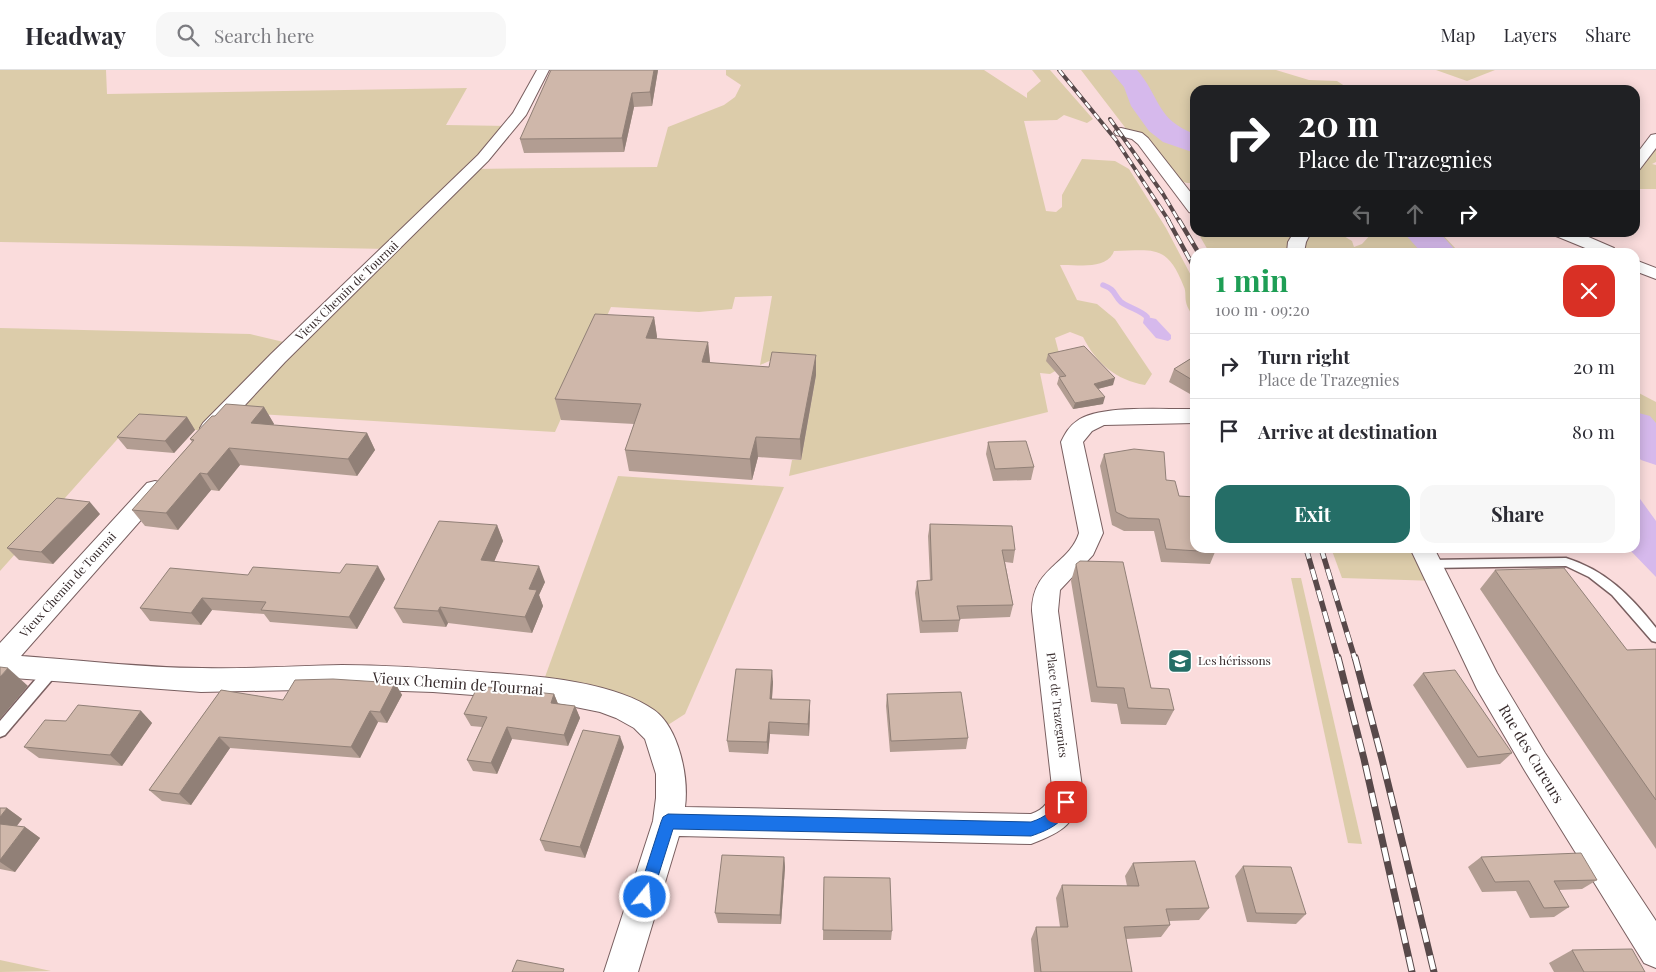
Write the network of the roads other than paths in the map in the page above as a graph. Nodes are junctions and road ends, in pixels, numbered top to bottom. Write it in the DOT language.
graph roads {
  1 [pos="543,70"];
  2 [pos="1121,132"];
  3 [pos="1656,138"];
  4 [pos="1640,159"];
  5 [pos="1190,202"];
  6 [pos="1574,237"];
  7 [pos="1599,248"];
  8 [pos="1640,266"];
  9 [pos="1656,274"];
  10 [pos="1190,416"];
  11 [pos="195,445"];
  12 [pos="169,474"];
  13 [pos="1426,556"];
  14 [pos="1656,637"];
  15 [pos="0,660"];
  16 [pos="0,666"];
  17 [pos="52,670"];
  18 [pos="0,731"];
  19 [pos="668,822"];
  20 [pos="1656,951"];
  21 [pos="622,972"];
  1 -- 11 [label="street, Vieux Chemin de Tournai"];
  2 -- 5 [label="street"];
  3 -- 4 [label="street"];
  6 -- 7 [label="street"];
  8 -- 9 [label="street"];
  10 -- 19 [label="street, Place de Trazegnies"];
  12 -- 15 [label="street, Vieux Chemin de Tournai"];
  13 -- 14 [label="lane"];
  13 -- 20 [label="street, Rue des Cureurs"];
  16 -- 17 [label="street, Vieux Chemin de Tournai"];
  17 -- 18 [label="lane"];
  17 -- 19 [label="street, Vieux Chemin de Tournai"];
  19 -- 21 [label="street, Vieux Chemin de Tournai"];
}
